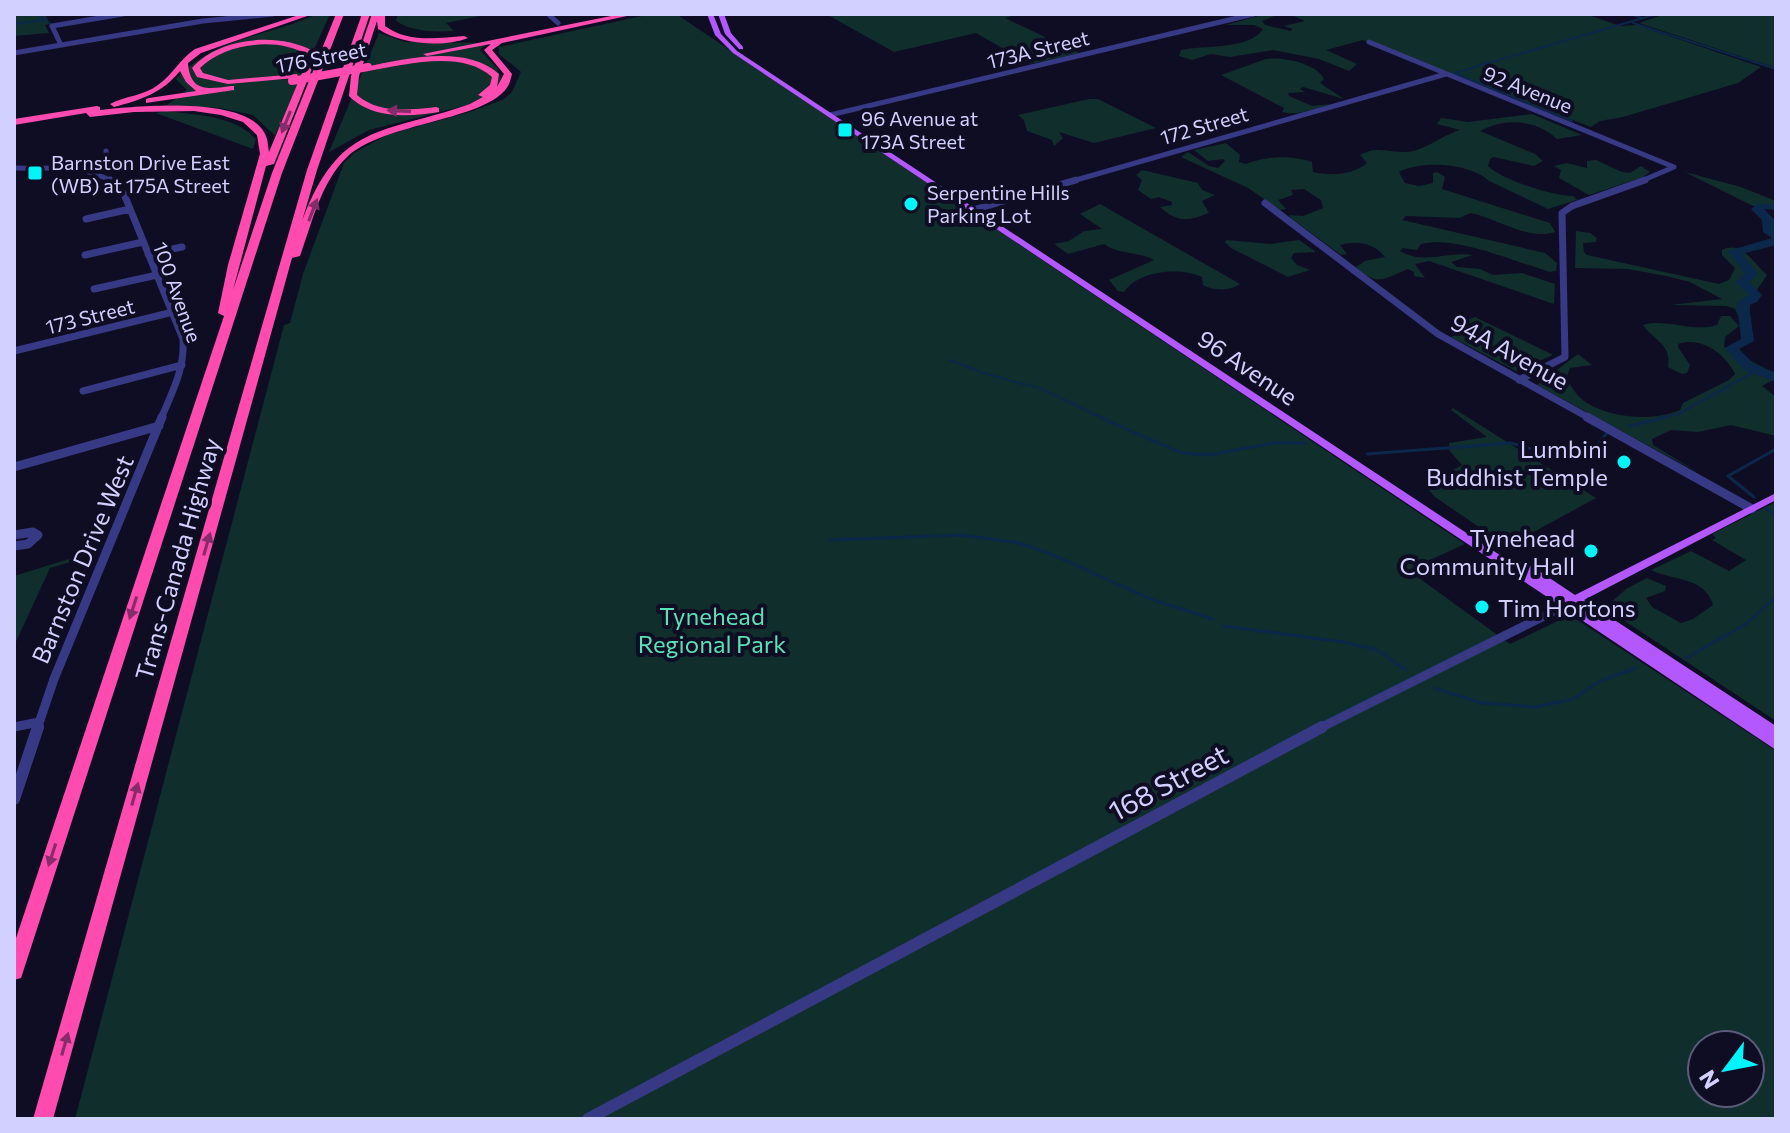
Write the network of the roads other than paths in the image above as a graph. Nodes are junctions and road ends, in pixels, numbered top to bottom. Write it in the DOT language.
graph roads {
  1 [pos="123,14"];
  2 [pos="273,14"];
  3 [pos="309,14"];
  4 [pos="340,14"];
  5 [pos="366,14"];
  6 [pos="378,14"];
  7 [pos="605,14"];
  8 [pos="632,14"];
  9 [pos="710,14"];
  10 [pos="721,14"];
  11 [pos="1254,14"];
  12 [pos="551,18"];
  13 [pos="522,32"];
  14 [pos="1369,42"];
  15 [pos="61,45"];
  16 [pos="454,46"];
  17 [pos="14,53"];
  18 [pos="184,60"];
  19 [pos="368,67"];
  20 [pos="504,69"];
  21 [pos="1446,74"];
  22 [pos="291,80"];
  23 [pos="204,92"];
  24 [pos="90,112"];
  25 [pos="834,114"];
  26 [pos="14,124"];
  27 [pos="106,151"];
  28 [pos="14,168"];
  29 [pos="93,172"];
  30 [pos="116,183"];
  31 [pos="86,189"];
  32 [pos="1265,203"];
  33 [pos="130,209"];
  34 [pos="977,209"];
  35 [pos="249,213"];
  36 [pos="86,219"];
  37 [pos="143,242"];
  38 [pos="182,247"];
  39 [pos="148,254"];
  40 [pos="85,255"];
  41 [pos="157,275"];
  42 [pos="94,289"];
  43 [pos="272,308"];
  44 [pos="173,312"];
  45 [pos="14,351"];
  46 [pos="182,365"];
  47 [pos="210,374"];
  48 [pos="1519,380"];
  49 [pos="83,391"];
  50 [pos="159,426"];
  51 [pos="14,467"];
  52 [pos="1776,496"];
  53 [pos="1752,509"];
  54 [pos="14,535"];
  55 [pos="14,546"];
  56 [pos="1570,602"];
  57 [pos="39,722"];
  58 [pos="14,727"];
  59 [pos="1776,733"];
  60 [pos="1776,745"];
  61 [pos="14,799"];
  62 [pos="14,972"];
  63 [pos="43,1119"];
  64 [pos="588,1119"];
  1 -- 15 [label="street"];
  2 -- 15 [label="street"];
  3 -- 18 [label="highway"];
  4 -- 47 [label="highway, Trans-Canada Highway"];
  5 -- 43 [label="highway, Trans-Canada Highway"];
  6 -- 13 [label="highway"];
  19 -- 6 [label="highway, one-way"];
  7 -- 12 [label="highway, 176 Street"];
  8 -- 13 [label="highway, 176 Street"];
  9 -- 25 [label="main road, 96 Avenue"];
  10 -- 25 [label="main road, 96 Avenue"];
  11 -- 25 [label="street, 173A Street"];
  12 -- 13 [label="highway, 176 Street"];
  13 -- 16 [label="highway, 176 Street"];
  13 -- 20 [label="highway"];
  14 -- 21 [label="street, 92 Avenue"];
  15 -- 17 [label="street"];
  16 -- 19 [label="highway, 176 Street"];
  16 -- 20 [label="highway"];
  18 -- 23 [label="highway"];
  18 -- 24 [label="highway"];
  19 -- 22 [label="highway, 176 Street, bridge"];
  19 -- 22 [label="highway, 176 Street, bridge"];
  43 -- 20 [label="highway, one-way"];
  21 -- 34 [label="street, 172 Street"];
  21 -- 48 [label="street, 92 Avenue"];
  22 -- 23 [label="highway, 176 Street"];
  22 -- 24 [label="highway, 176 Street"];
  22 -- 35 [label="highway, one-way"];
  23 -- 24 [label="highway, 176 Street"];
  24 -- 26 [label="highway, 176 Street"];
  24 -- 35 [label="highway"];
  25 -- 34 [label="main road, 96 Avenue"];
  27 -- 29 [label="street"];
  28 -- 29 [label="street, 100 Avenue"];
  29 -- 30 [label="street, 100 Avenue"];
  30 -- 31 [label="street"];
  30 -- 33 [label="street, 100 Avenue"];
  32 -- 48 [label="street, 94A Avenue"];
  33 -- 36 [label="street"];
  33 -- 37 [label="street, 100 Avenue"];
  34 -- 56 [label="main road, 96 Avenue"];
  35 -- 47 [label="highway"];
  37 -- 39 [label="street, 100 Avenue"];
  37 -- 40 [label="street"];
  38 -- 39 [label="street"];
  39 -- 41 [label="street, 100 Avenue"];
  41 -- 42 [label="street"];
  41 -- 44 [label="street, 100 Avenue"];
  63 -- 43 [label="highway, Trans-Canada Highway, one-way"];
  44 -- 45 [label="street, 173 Street"];
  44 -- 46 [label="street, 100 Avenue"];
  46 -- 49 [label="street"];
  46 -- 50 [label="street, 100 Avenue"];
  47 -- 62 [label="highway, Trans-Canada Highway, one-way"];
  48 -- 53 [label="street, 94A Avenue"];
  50 -- 51 [label="street"];
  50 -- 57 [label="street, Barnston Drive West"];
  52 -- 53 [label="main road, 168 Street"];
  53 -- 56 [label="main road, 168 Street"];
  54 -- 55 [label="street"];
  56 -- 59 [label="main road, 96 Avenue"];
  56 -- 60 [label="main road, 96 Avenue"];
  56 -- 64 [label="street, 168 Street"];
  57 -- 58 [label="street"];
  57 -- 61 [label="street, Barnston Drive West"];
}
